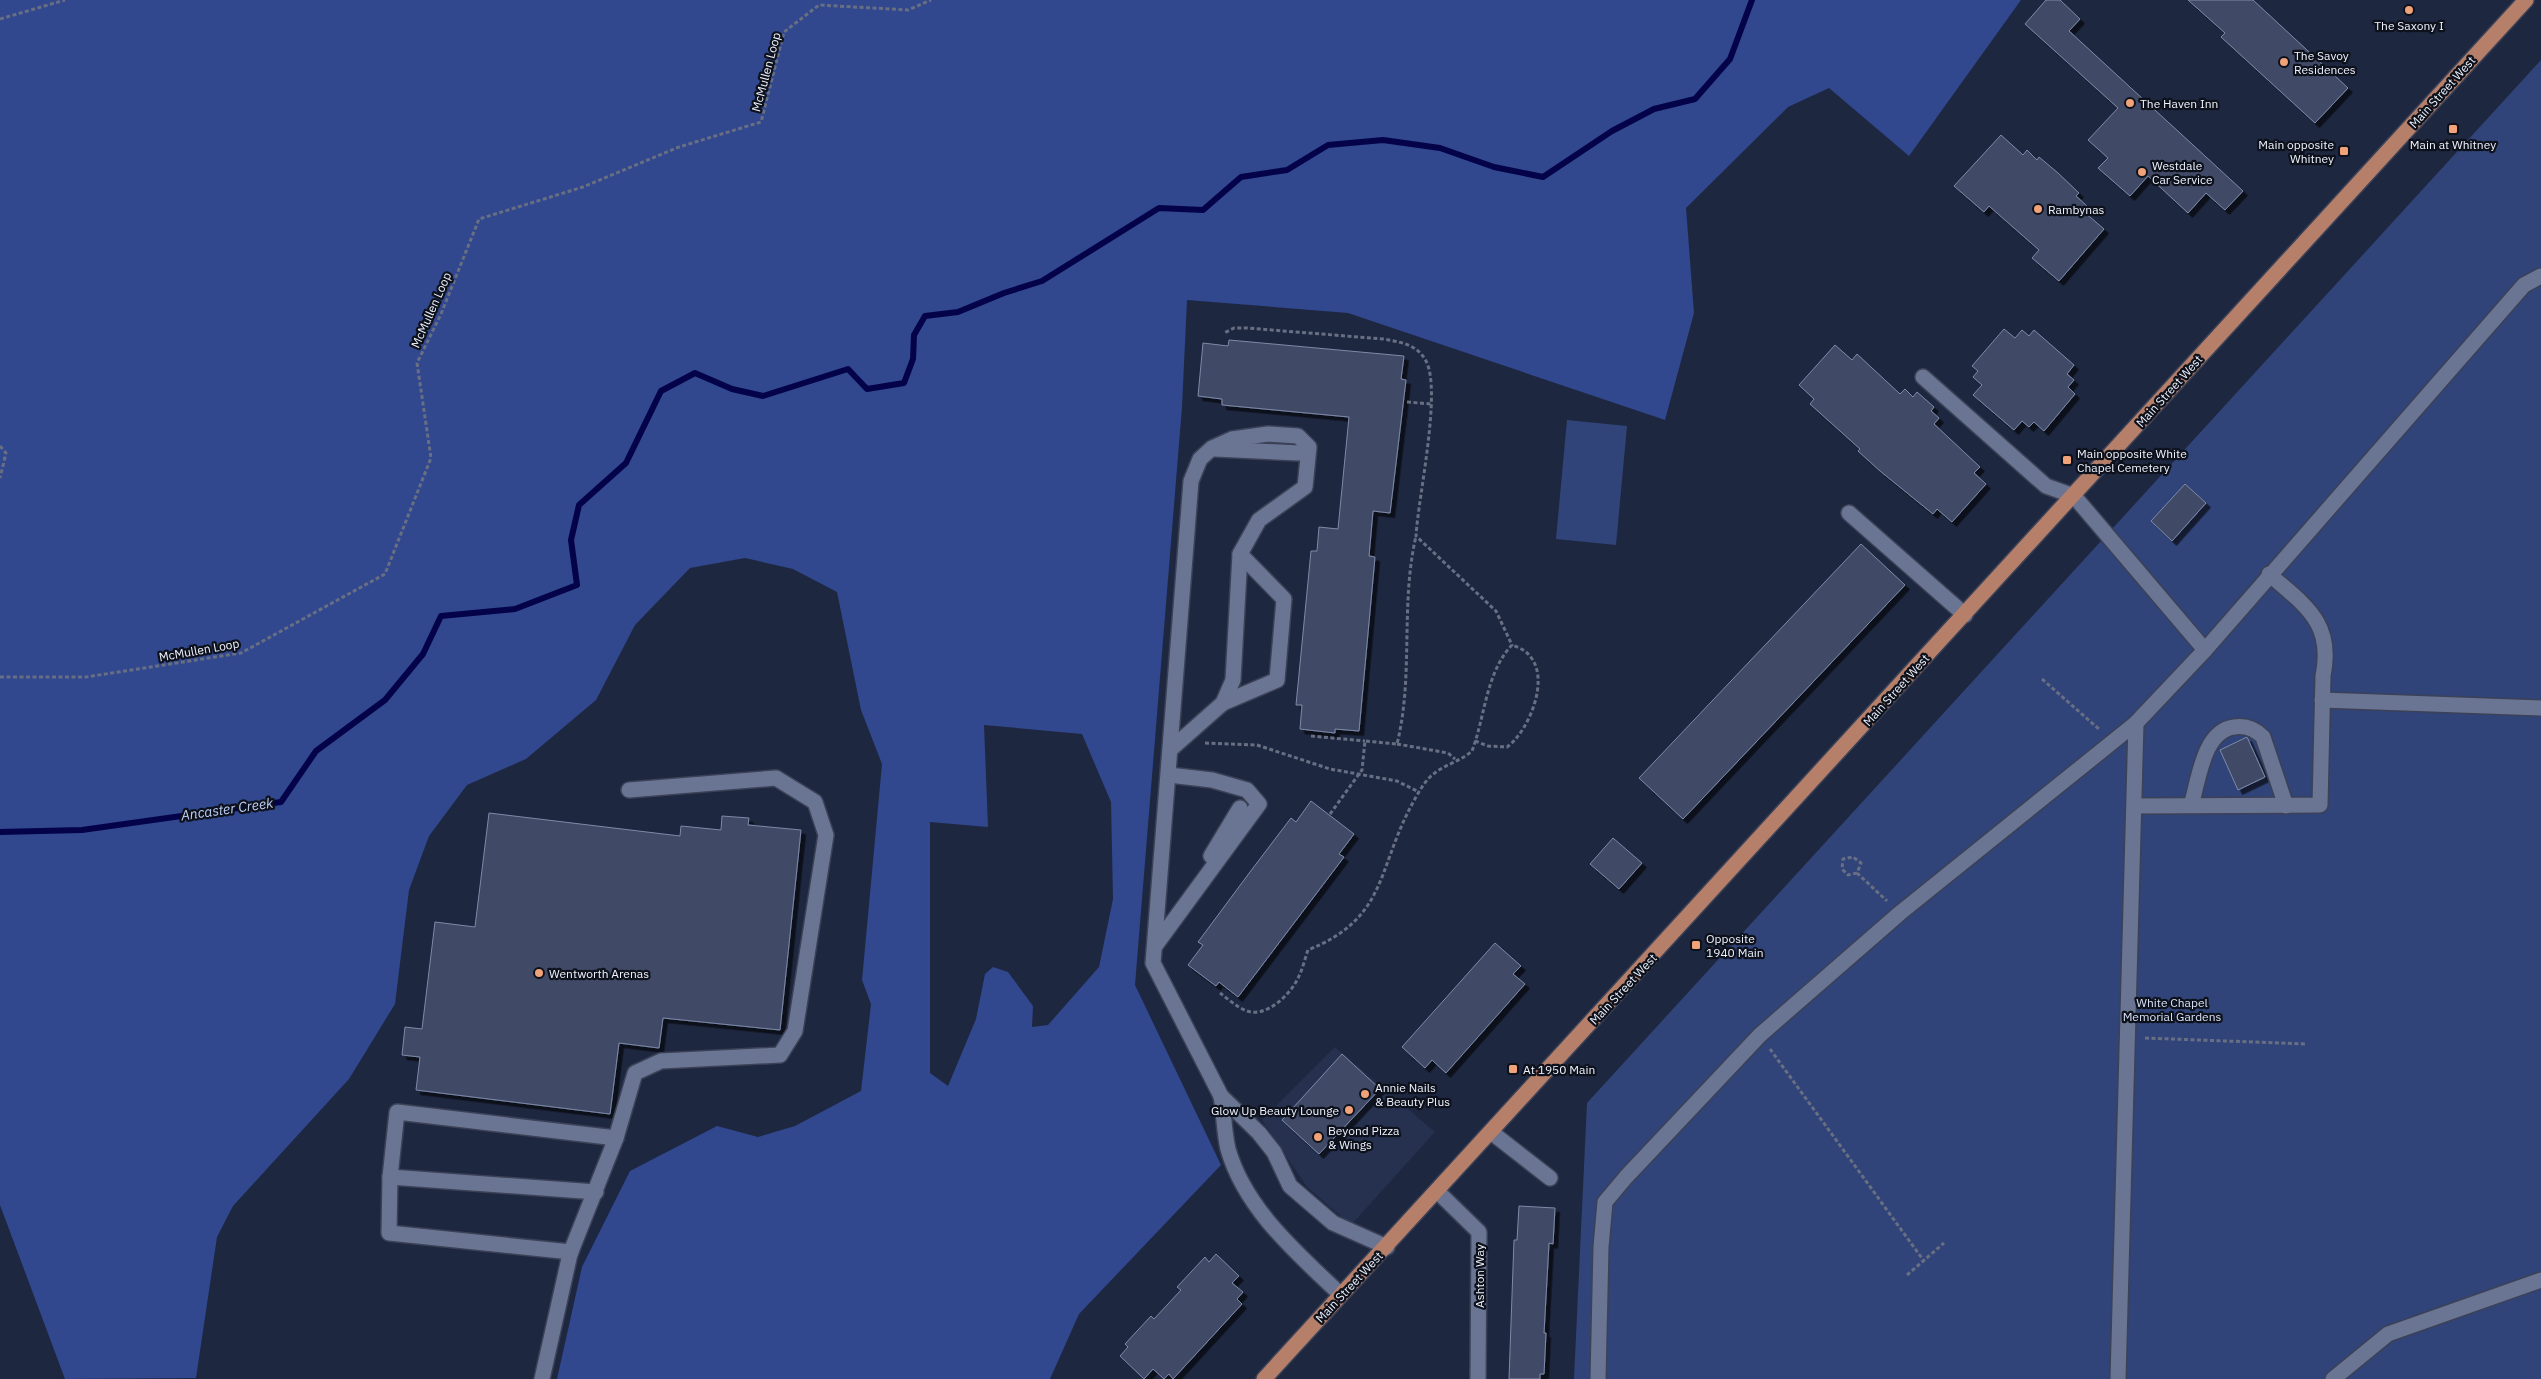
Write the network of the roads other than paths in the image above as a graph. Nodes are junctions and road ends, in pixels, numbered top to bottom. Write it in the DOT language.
graph roads {
  1 [pos="2526,0"];
  2 [pos="2541,276"];
  3 [pos="1923,376"];
  4 [pos="1212,448"];
  5 [pos="1299,453"];
  6 [pos="2074,496"];
  7 [pos="1849,512"];
  8 [pos="1240,554"];
  9 [pos="2269,574"];
  10 [pos="1965,615"];
  11 [pos="2205,650"];
  12 [pos="2322,700"];
  13 [pos="1224,703"];
  14 [pos="2541,708"];
  15 [pos="2136,724"];
  16 [pos="1171,749"];
  17 [pos="1169,776"];
  18 [pos="629,790"];
  19 [pos="2191,805"];
  20 [pos="2135,806"];
  21 [pos="2286,806"];
  22 [pos="1240,808"];
  23 [pos="1208,873"];
  24 [pos="1154,947"];
  25 [pos="1221,1096"];
  26 [pos="1491,1132"];
  27 [pos="616,1138"];
  28 [pos="390,1178"];
  29 [pos="1550,1178"];
  30 [pos="1437,1191"];
  31 [pos="596,1192"];
  32 [pos="1387,1247"];
  33 [pos="570,1254"];
  34 [pos="2541,1280"];
  35 [pos="1341,1295"];
  36 [pos="542,1379"];
  37 [pos="1264,1379"];
  38 [pos="1478,1379"];
  39 [pos="1598,1379"];
  40 [pos="2118,1379"];
  41 [pos="2333,1379"];
  1 -- 6 [label="main road, Main Street West"];
  2 -- 9 [label="lane"];
  3 -- 6 [label="lane"];
  4 -- 5 [label="lane"];
  4 -- 8 [label="lane"];
  4 -- 16 [label="lane"];
  6 -- 10 [label="main road, Main Street West"];
  6 -- 11 [label="lane"];
  7 -- 10 [label="lane"];
  8 -- 13 [label="lane"];
  8 -- 13 [label="lane"];
  9 -- 11 [label="lane"];
  9 -- 12 [label="lane"];
  10 -- 26 [label="main road, Main Street West"];
  11 -- 15 [label="lane"];
  12 -- 14 [label="lane"];
  12 -- 21 [label="lane"];
  13 -- 16 [label="lane"];
  15 -- 20 [label="lane"];
  15 -- 39 [label="lane"];
  16 -- 17 [label="lane"];
  17 -- 23 [label="lane"];
  17 -- 24 [label="lane"];
  18 -- 27 [label="lane"];
  19 -- 20 [label="lane"];
  19 -- 21 [label="lane"];
  19 -- 21 [label="lane"];
  20 -- 40 [label="lane"];
  22 -- 23 [label="lane"];
  23 -- 24 [label="lane"];
  24 -- 25 [label="lane"];
  25 -- 32 [label="lane"];
  25 -- 35 [label="lane"];
  26 -- 29 [label="lane"];
  26 -- 30 [label="main road, Main Street West"];
  27 -- 28 [label="lane"];
  27 -- 31 [label="lane"];
  28 -- 31 [label="lane"];
  28 -- 33 [label="lane"];
  30 -- 32 [label="main road, Main Street West"];
  30 -- 38 [label="lane, Ashton Way"];
  31 -- 33 [label="lane"];
  32 -- 35 [label="main road, Main Street West"];
  33 -- 36 [label="lane"];
  34 -- 41 [label="lane"];
  35 -- 37 [label="main road, Main Street West"];
}
